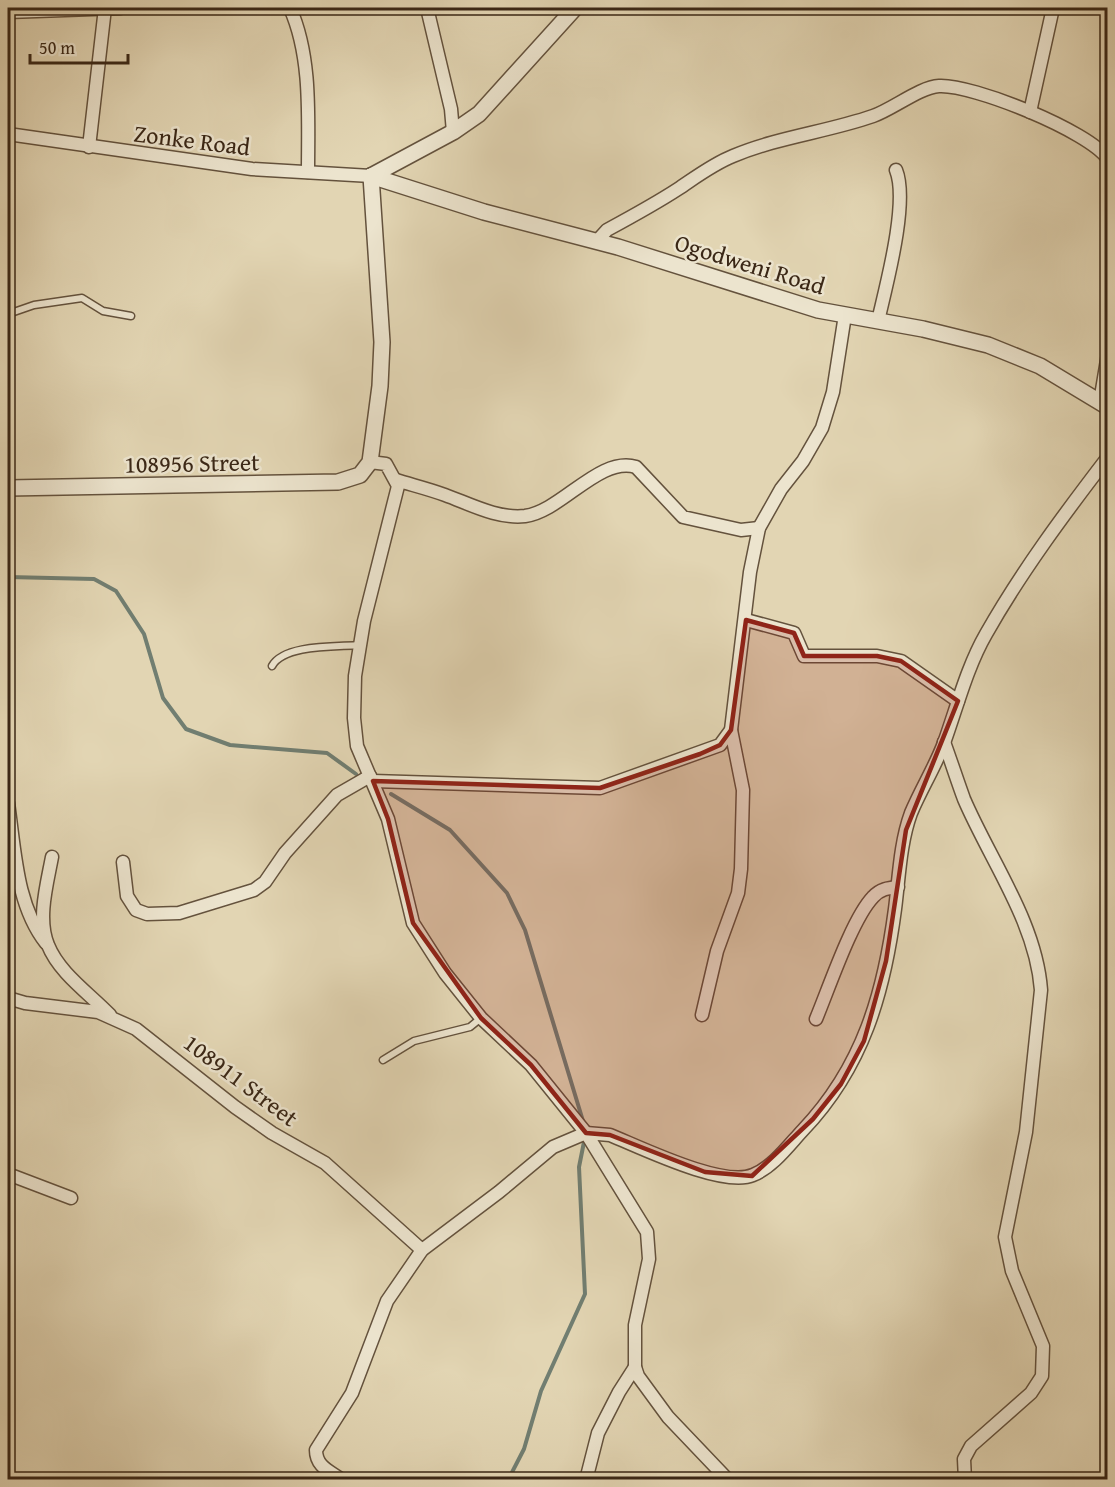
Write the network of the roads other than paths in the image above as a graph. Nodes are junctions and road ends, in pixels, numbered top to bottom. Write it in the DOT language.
graph roads {
  1 [pos="105,8"];
  2 [pos="121,8"];
  3 [pos="290,8"];
  4 [pos="427,8"];
  5 [pos="574,8"];
  6 [pos="1053,8"];
  7 [pos="8,12"];
  8 [pos="1030,112"];
  9 [pos="453,132"];
  10 [pos="8,135"];
  11 [pos="89,147"];
  12 [pos="1107,159"];
  13 [pos="896,170"];
  14 [pos="308,172"];
  15 [pos="371,176"];
  16 [pos="597,241"];
  17 [pos="8,314"];
  18 [pos="845,315"];
  19 [pos="131,316"];
  20 [pos="878,321"];
  21 [pos="1107,354"];
  22 [pos="1104,404"];
  23 [pos="1107,457"];
  24 [pos="370,462"];
  25 [pos="396,480"];
  26 [pos="8,488"];
  27 [pos="759,528"];
  28 [pos="746,620"];
  29 [pos="360,645"];
  30 [pos="272,666"];
  31 [pos="958,701"];
  32 [pos="731,730"];
  33 [pos="944,742"];
  34 [pos="371,778"];
  35 [pos="8,803"];
  36 [pos="52,857"];
  37 [pos="123,862"];
  38 [pos="898,887"];
  39 [pos="48,946"];
  40 [pos="8,998"];
  41 [pos="702,1015"];
  42 [pos="111,1016"];
  43 [pos="481,1018"];
  44 [pos="816,1019"];
  45 [pos="383,1060"];
  46 [pos="586,1133"];
  47 [pos="8,1174"];
  48 [pos="71,1198"];
  49 [pos="422,1250"];
  50 [pos="636,1367"];
  51 [pos="342,1479"];
  52 [pos="586,1479"];
  53 [pos="728,1479"];
  54 [pos="965,1479"];
  1 -- 2 [label="street"];
  1 -- 7 [label="street"];
  1 -- 11 [label="street"];
  3 -- 14 [label="street"];
  4 -- 9 [label="street"];
  5 -- 9 [label="street"];
  6 -- 8 [label="street"];
  8 -- 12 [label="street"];
  8 -- 16 [label="street"];
  9 -- 15 [label="street"];
  10 -- 11 [label="street, Zonke Road"];
  11 -- 14 [label="street, Zonke Road"];
  13 -- 20 [label="street"];
  14 -- 15 [label="street, Zonke Road"];
  15 -- 16 [label="street, Ogodweni Road"];
  15 -- 24 [label="street"];
  16 -- 18 [label="street, Ogodweni Road"];
  17 -- 19 [label="lane"];
  18 -- 20 [label="street, Ogodweni Road"];
  18 -- 27 [label="street"];
  20 -- 22 [label="street, Ogodweni Road"];
  21 -- 22 [label="street"];
  23 -- 31 [label="street"];
  24 -- 25 [label="street"];
  24 -- 26 [label="street, 108956 Street"];
  25 -- 27 [label="street"];
  25 -- 29 [label="street"];
  27 -- 28 [label="street"];
  28 -- 31 [label="street"];
  28 -- 32 [label="street"];
  29 -- 30 [label="lane"];
  29 -- 34 [label="street"];
  31 -- 33 [label="street"];
  32 -- 34 [label="street"];
  32 -- 41 [label="street"];
  33 -- 38 [label="street"];
  33 -- 54 [label="street"];
  34 -- 37 [label="street"];
  34 -- 43 [label="street"];
  35 -- 39 [label="street"];
  36 -- 39 [label="street"];
  38 -- 44 [label="street"];
  38 -- 46 [label="street"];
  39 -- 42 [label="street"];
  40 -- 42 [label="street, 108911 Street"];
  42 -- 49 [label="street, 108911 Street"];
  43 -- 45 [label="lane"];
  43 -- 46 [label="street"];
  46 -- 49 [label="street"];
  46 -- 50 [label="street"];
  47 -- 48 [label="street"];
  49 -- 51 [label="street"];
  50 -- 52 [label="street"];
  50 -- 53 [label="street"];
}
